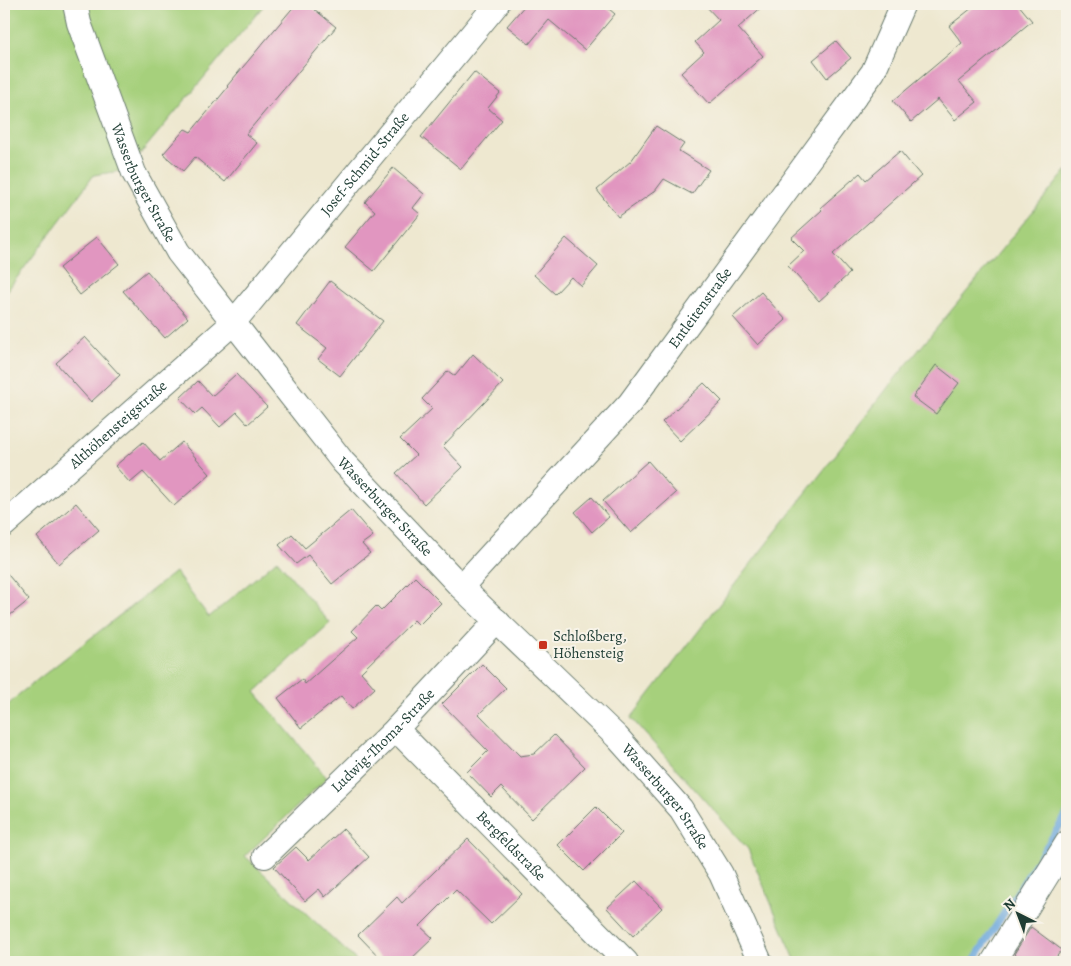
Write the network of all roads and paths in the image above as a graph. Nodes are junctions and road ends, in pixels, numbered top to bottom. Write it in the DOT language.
graph roads {
  1 [pos="75,4"];
  2 [pos="497,4"];
  3 [pos="903,4"];
  4 [pos="233,323"];
  5 [pos="4,525"];
  6 [pos="461,587"];
  7 [pos="496,621"];
  8 [pos="396,729"];
  9 [pos="1067,843"];
  10 [pos="265,856"];
  11 [pos="626,962"];
  12 [pos="760,962"];
  13 [pos="993,962"];
  1 -- 4 [label="street, Wasserburger Straße"];
  2 -- 4 [label="street, Josef-Schmid-Straße"];
  3 -- 6 [label="street, Entleitenstraße"];
  4 -- 5 [label="street, Althöhensteigstraße"];
  4 -- 6 [label="street, Wasserburger Straße"];
  6 -- 7 [label="street, Wasserburger Straße"];
  7 -- 8 [label="street, Ludwig-Thoma-Straße"];
  7 -- 12 [label="street, Wasserburger Straße"];
  8 -- 10 [label="street, Ludwig-Thoma-Straße"];
  8 -- 11 [label="street, Bergfeldstraße"];
  9 -- 13 [label="street"];
}
